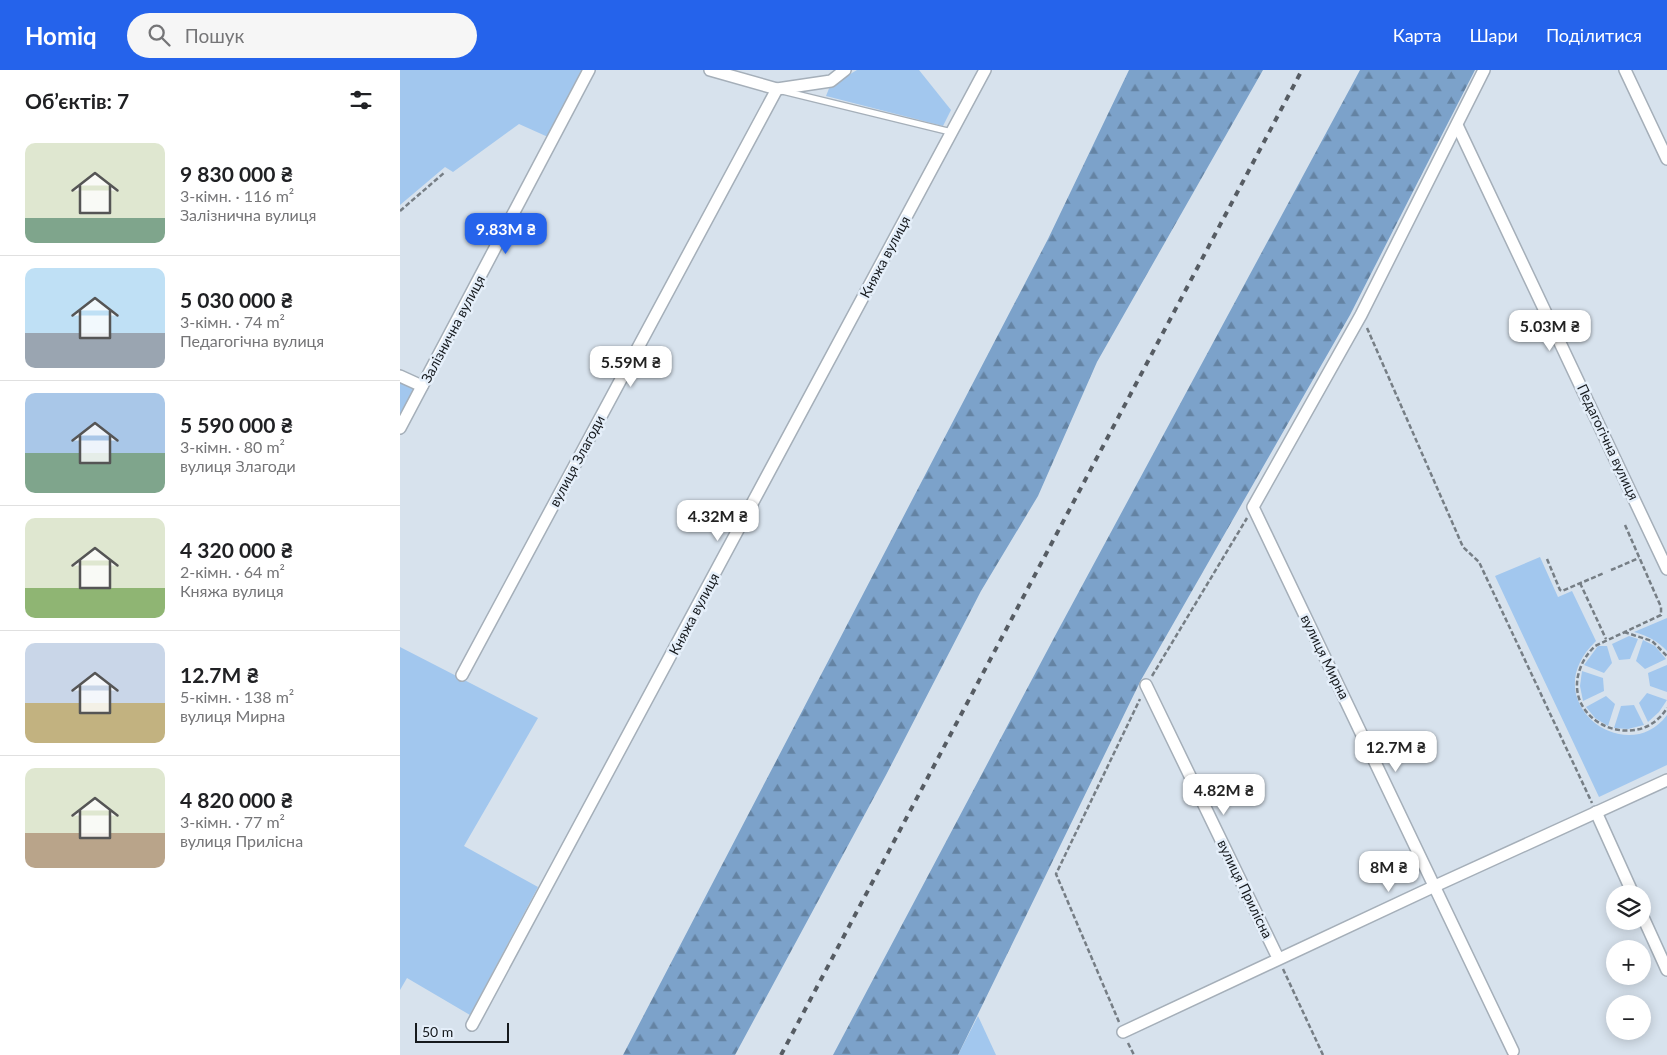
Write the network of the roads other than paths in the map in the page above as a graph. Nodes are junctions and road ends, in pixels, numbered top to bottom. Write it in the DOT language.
graph roads {
  1 [pos="589,70"];
  2 [pos="710,70"];
  3 [pos="845,70"];
  4 [pos="985,70"];
  5 [pos="1484,70"];
  6 [pos="1625,70"];
  7 [pos="777,89"];
  8 [pos="1457,126"];
  9 [pos="951,132"];
  10 [pos="1667,159"];
  11 [pos="400,376"];
  12 [pos="422,386"];
  13 [pos="400,428"];
  14 [pos="1667,569"];
  15 [pos="462,675"];
  16 [pos="1146,686"];
  17 [pos="1667,780"];
  18 [pos="1596,812"];
  19 [pos="1629,885"];
  20 [pos="1435,886"];
  21 [pos="1649,930"];
  22 [pos="1278,958"];
  23 [pos="1667,970"];
  24 [pos="472,1025"];
  25 [pos="1123,1032"];
  26 [pos="1513,1052"];
  1 -- 12 [label="street, Залізнична вулиця"];
  2 -- 7 [label="street"];
  3 -- 7 [label="street"];
  4 -- 9 [label="street, Княжа вулиця"];
  5 -- 8 [label="street"];
  6 -- 10 [label="street"];
  7 -- 9 [label="lane"];
  7 -- 15 [label="street, вулиця Злагоди"];
  8 -- 14 [label="street, Педагогічна вулиця"];
  8 -- 20 [label="street, вулиця Мирна"];
  9 -- 24 [label="street, Княжа вулиця"];
  11 -- 12 [label="street"];
  12 -- 13 [label="street, Залізнична вулиця"];
  16 -- 22 [label="street, вулиця Прилісна"];
  17 -- 18 [label="street"];
  18 -- 19 [label="street"];
  18 -- 20 [label="street"];
  20 -- 22 [label="street"];
  20 -- 26 [label="street, вулиця Мирна"];
  21 -- 23 [label="street"];
  22 -- 25 [label="street"];
}
